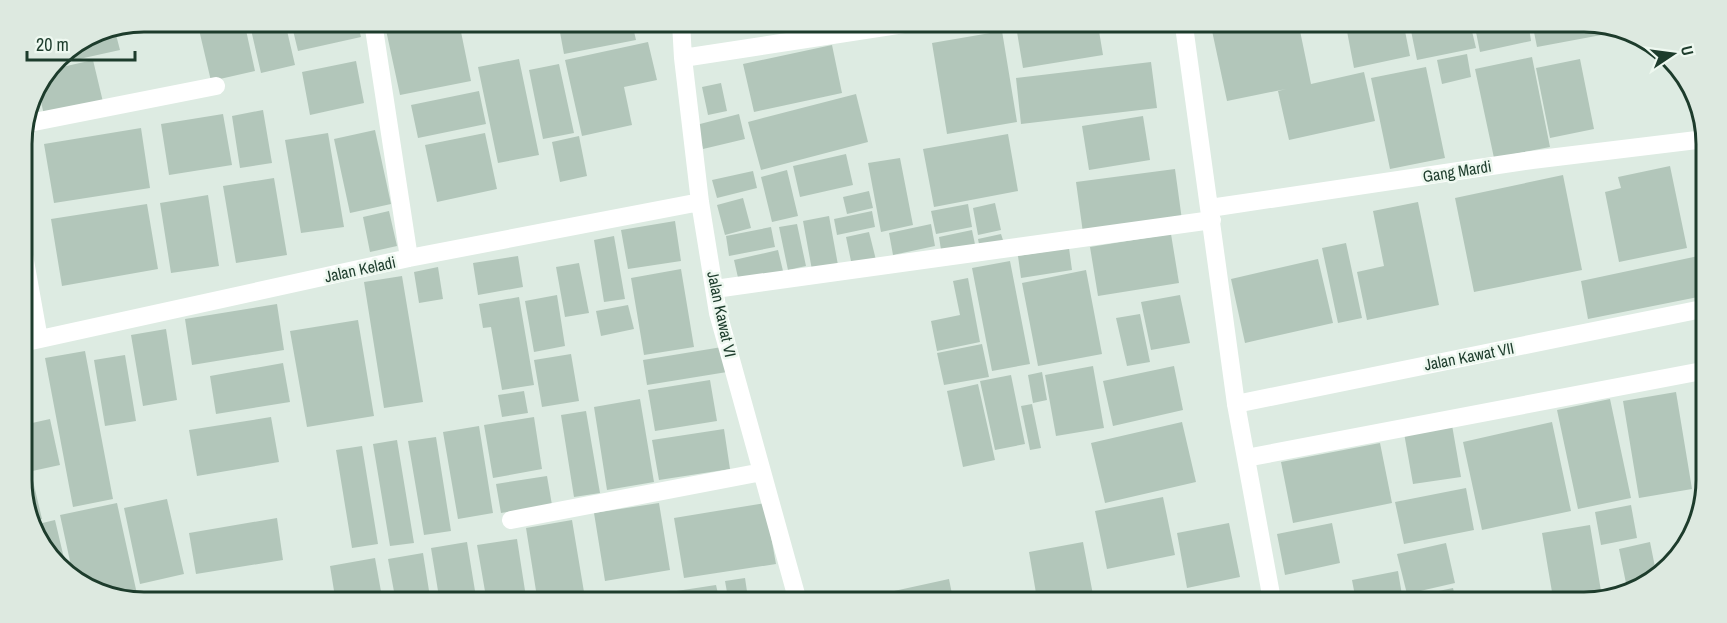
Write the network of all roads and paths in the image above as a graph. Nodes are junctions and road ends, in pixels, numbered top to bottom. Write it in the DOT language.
graph roads {
  1 [pos="375,32"];
  2 [pos="682,32"];
  3 [pos="852,32"];
  4 [pos="1185,32"];
  5 [pos="683,58"];
  6 [pos="216,86"];
  7 [pos="33,122"];
  8 [pos="1696,140"];
  9 [pos="700,202"];
  10 [pos="1211,214"];
  11 [pos="409,258"];
  12 [pos="715,289"];
  13 [pos="1696,310"];
  14 [pos="32,341"];
  15 [pos="1696,372"];
  16 [pos="1236,404"];
  17 [pos="1246,458"];
  18 [pos="762,472"];
  19 [pos="511,520"];
  20 [pos="1270,591"];
  21 [pos="795,592"];
  1 -- 11 [label="street"];
  2 -- 5 [label="street, Jalan Kawat VI"];
  3 -- 5 [label="street"];
  4 -- 10 [label="street"];
  5 -- 9 [label="street, Jalan Kawat VI"];
  6 -- 7 [label="street"];
  8 -- 10 [label="street, Gang Mardi"];
  9 -- 11 [label="street, Jalan Keladi"];
  9 -- 12 [label="street, Jalan Kawat VI"];
  10 -- 12 [label="street, Gang Mardi"];
  10 -- 16 [label="street"];
  11 -- 14 [label="street, Jalan Keladi"];
  12 -- 18 [label="street, Jalan Kawat VI"];
  13 -- 16 [label="street, Jalan Kawat VII"];
  15 -- 17 [label="street"];
  16 -- 17 [label="street"];
  17 -- 20 [label="street"];
  18 -- 19 [label="street"];
  18 -- 21 [label="street, Jalan Kawat VI"];
}
